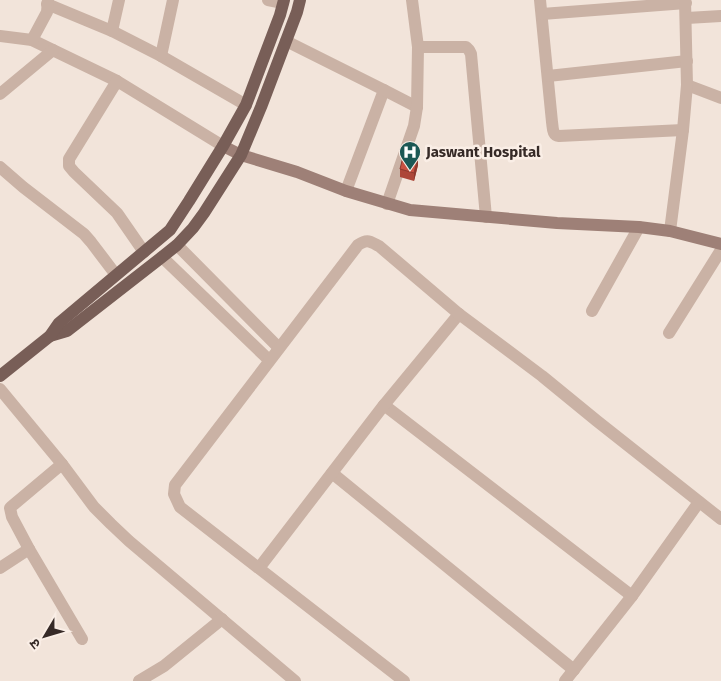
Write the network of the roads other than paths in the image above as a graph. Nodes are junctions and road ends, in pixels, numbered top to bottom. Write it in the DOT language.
graph roads {
  1 [pos="119,0"];
  2 [pos="173,0"];
  3 [pos="268,0"];
  4 [pos="300,0"];
  5 [pos="412,0"];
  6 [pos="540,0"];
  7 [pos="686,1"];
  8 [pos="48,2"];
  9 [pos="283,2"];
  10 [pos="542,14"];
  11 [pos="721,16"];
  12 [pos="687,18"];
  13 [pos="112,31"];
  14 [pos="0,36"];
  15 [pos="32,40"];
  16 [pos="286,41"];
  17 [pos="418,47"];
  18 [pos="53,50"];
  19 [pos="161,56"];
  20 [pos="687,61"];
  21 [pos="548,76"];
  22 [pos="117,81"];
  23 [pos="687,85"];
  24 [pos="384,90"];
  25 [pos="0,94"];
  26 [pos="721,98"];
  27 [pos="246,105"];
  28 [pos="417,107"];
  29 [pos="683,130"];
  30 [pos="224,146"];
  31 [pos="241,155"];
  32 [pos="0,167"];
  33 [pos="346,191"];
  34 [pos="387,204"];
  35 [pos="486,217"];
  36 [pos="639,227"];
  37 [pos="670,231"];
  38 [pos="721,244"];
  39 [pos="177,245"];
  40 [pos="721,250"];
  41 [pos="144,252"];
  42 [pos="162,257"];
  43 [pos="116,275"];
  44 [pos="592,312"];
  45 [pos="459,314"];
  46 [pos="669,333"];
  47 [pos="50,336"];
  48 [pos="278,348"];
  49 [pos="269,360"];
  50 [pos="0,376"];
  51 [pos="0,389"];
  52 [pos="384,405"];
  53 [pos="62,464"];
  54 [pos="332,473"];
  55 [pos="699,502"];
  56 [pos="721,519"];
  57 [pos="29,549"];
  58 [pos="0,568"];
  59 [pos="259,568"];
  60 [pos="632,596"];
  61 [pos="222,619"];
  62 [pos="82,640"];
  63 [pos="574,670"];
  64 [pos="138,681"];
  65 [pos="295,681"];
  66 [pos="404,681"];
  67 [pos="566,681"];
  1 -- 13 [label="street"];
  2 -- 19 [label="street"];
  3 -- 9 [label="street"];
  4 -- 16 [label="main road"];
  5 -- 17 [label="street"];
  6 -- 10 [label="street"];
  7 -- 10 [label="street"];
  7 -- 12 [label="street"];
  8 -- 13 [label="street"];
  8 -- 15 [label="street"];
  9 -- 27 [label="main road"];
  10 -- 21 [label="street"];
  11 -- 12 [label="street"];
  12 -- 20 [label="street"];
  13 -- 19 [label="street"];
  14 -- 15 [label="street"];
  15 -- 18 [label="street"];
  16 -- 24 [label="street"];
  16 -- 31 [label="main road"];
  17 -- 28 [label="street"];
  17 -- 35 [label="street"];
  18 -- 22 [label="street"];
  18 -- 25 [label="street"];
  19 -- 27 [label="street"];
  20 -- 21 [label="street"];
  20 -- 23 [label="street"];
  21 -- 29 [label="street"];
  22 -- 30 [label="street"];
  22 -- 41 [label="street"];
  23 -- 26 [label="street"];
  23 -- 29 [label="street"];
  24 -- 28 [label="street"];
  24 -- 33 [label="street"];
  27 -- 30 [label="main road"];
  28 -- 34 [label="street"];
  29 -- 37 [label="street"];
  30 -- 31 [label="street"];
  30 -- 41 [label="main road"];
  31 -- 33 [label="street"];
  31 -- 39 [label="main road"];
  32 -- 43 [label="street"];
  33 -- 34 [label="street"];
  34 -- 35 [label="street"];
  35 -- 36 [label="street"];
  36 -- 37 [label="street"];
  36 -- 44 [label="street"];
  37 -- 38 [label="street"];
  39 -- 42 [label="main road"];
  39 -- 48 [label="street"];
  40 -- 46 [label="street"];
  41 -- 43 [label="main road"];
  42 -- 47 [label="main road"];
  42 -- 49 [label="street"];
  43 -- 47 [label="main road"];
  45 -- 48 [label="street"];
  45 -- 52 [label="street"];
  45 -- 55 [label="street"];
  47 -- 50 [label="main road"];
  48 -- 49 [label="street"];
  49 -- 59 [label="street"];
  51 -- 53 [label="street"];
  52 -- 54 [label="street"];
  52 -- 60 [label="street"];
  53 -- 57 [label="street"];
  53 -- 61 [label="street"];
  54 -- 59 [label="street"];
  54 -- 63 [label="street"];
  55 -- 56 [label="street"];
  55 -- 60 [label="street"];
  57 -- 58 [label="street"];
  57 -- 62 [label="street"];
  59 -- 66 [label="street"];
  60 -- 63 [label="street"];
  61 -- 64 [label="street"];
  61 -- 65 [label="street"];
  63 -- 67 [label="street"];
}
